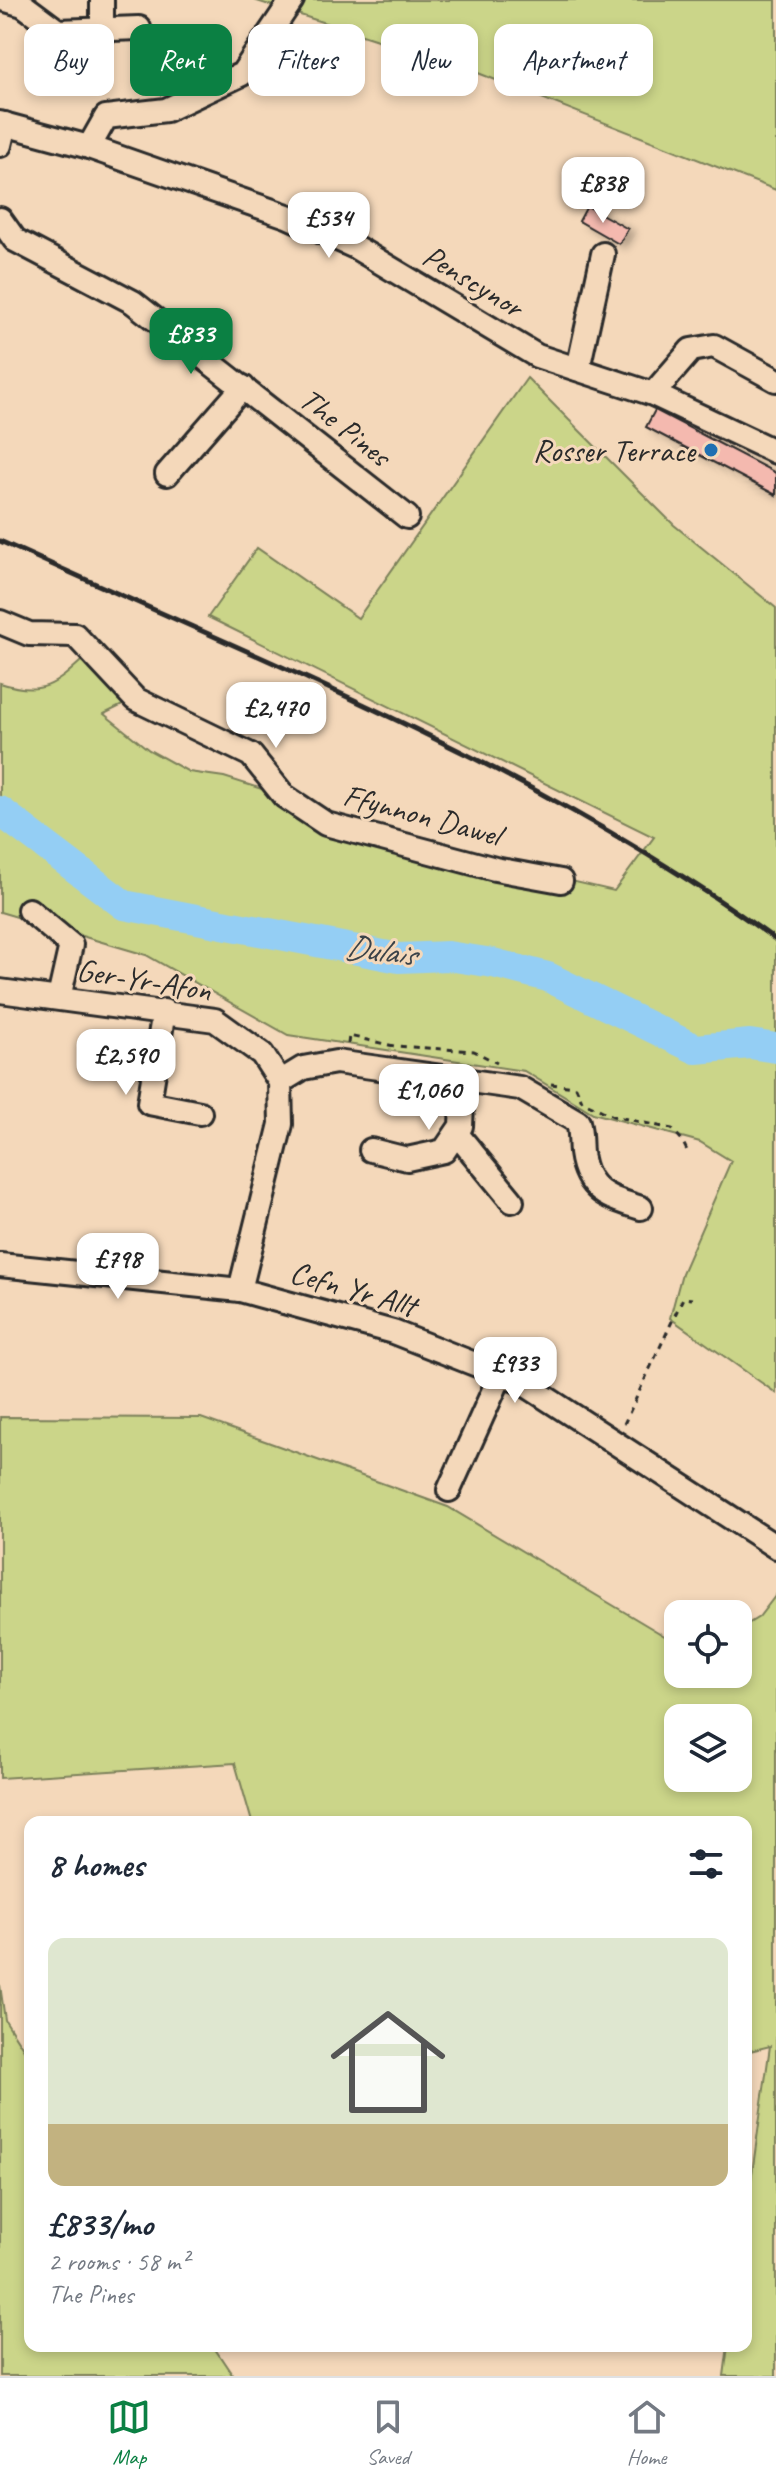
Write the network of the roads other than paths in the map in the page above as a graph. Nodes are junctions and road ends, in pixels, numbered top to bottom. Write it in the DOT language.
graph roads {
  1 [pos="6,0"];
  2 [pos="102,0"];
  3 [pos="292,0"];
  4 [pos="49,24"];
  5 [pos="102,24"];
  6 [pos="2,131"];
  7 [pos="89,147"];
  8 [pos="0,219"];
  9 [pos="603,254"];
  10 [pos="578,369"];
  11 [pos="776,380"];
  12 [pos="243,387"];
  13 [pos="653,394"];
  14 [pos="776,452"];
  15 [pos="167,474"];
  16 [pos="407,517"];
  17 [pos="0,622"];
  18 [pos="561,881"];
  19 [pos="29,910"];
  20 [pos="0,991"];
  21 [pos="59,998"];
  22 [pos="164,1011"];
  23 [pos="280,1082"];
  24 [pos="463,1082"];
  25 [pos="200,1113"];
  26 [pos="457,1134"];
  27 [pos="371,1150"];
  28 [pos="512,1201"];
  29 [pos="641,1208"];
  30 [pos="0,1265"];
  31 [pos="240,1290"];
  32 [pos="501,1374"];
  33 [pos="449,1490"];
  34 [pos="776,1547"];
  1 -- 4 [label="street"];
  2 -- 5 [label="street"];
  3 -- 7 [label="street"];
  6 -- 7 [label="street, Penscynor"];
  7 -- 10 [label="street, Penscynor"];
  8 -- 12 [label="street, The Pines"];
  9 -- 10 [label="street"];
  10 -- 13 [label="street, Penscynor"];
  11 -- 13 [label="street"];
  12 -- 15 [label="street"];
  12 -- 16 [label="street, The Pines"];
  13 -- 14 [label="street, Penscynor"];
  17 -- 18 [label="street, Ffynnon Dawel"];
  19 -- 21 [label="street"];
  20 -- 21 [label="street, Ger-Yr-Afon"];
  21 -- 22 [label="street, Ger-Yr-Afon"];
  22 -- 23 [label="street, Ger-Yr-Afon"];
  22 -- 25 [label="street"];
  23 -- 24 [label="street"];
  23 -- 31 [label="street"];
  24 -- 26 [label="street"];
  24 -- 29 [label="street"];
  26 -- 27 [label="street"];
  26 -- 28 [label="street"];
  30 -- 31 [label="street, Cefn Yr Allt"];
  31 -- 32 [label="street, Cefn Yr Allt"];
  32 -- 33 [label="street"];
  32 -- 34 [label="street, Cefn Yr Allt"];
}
